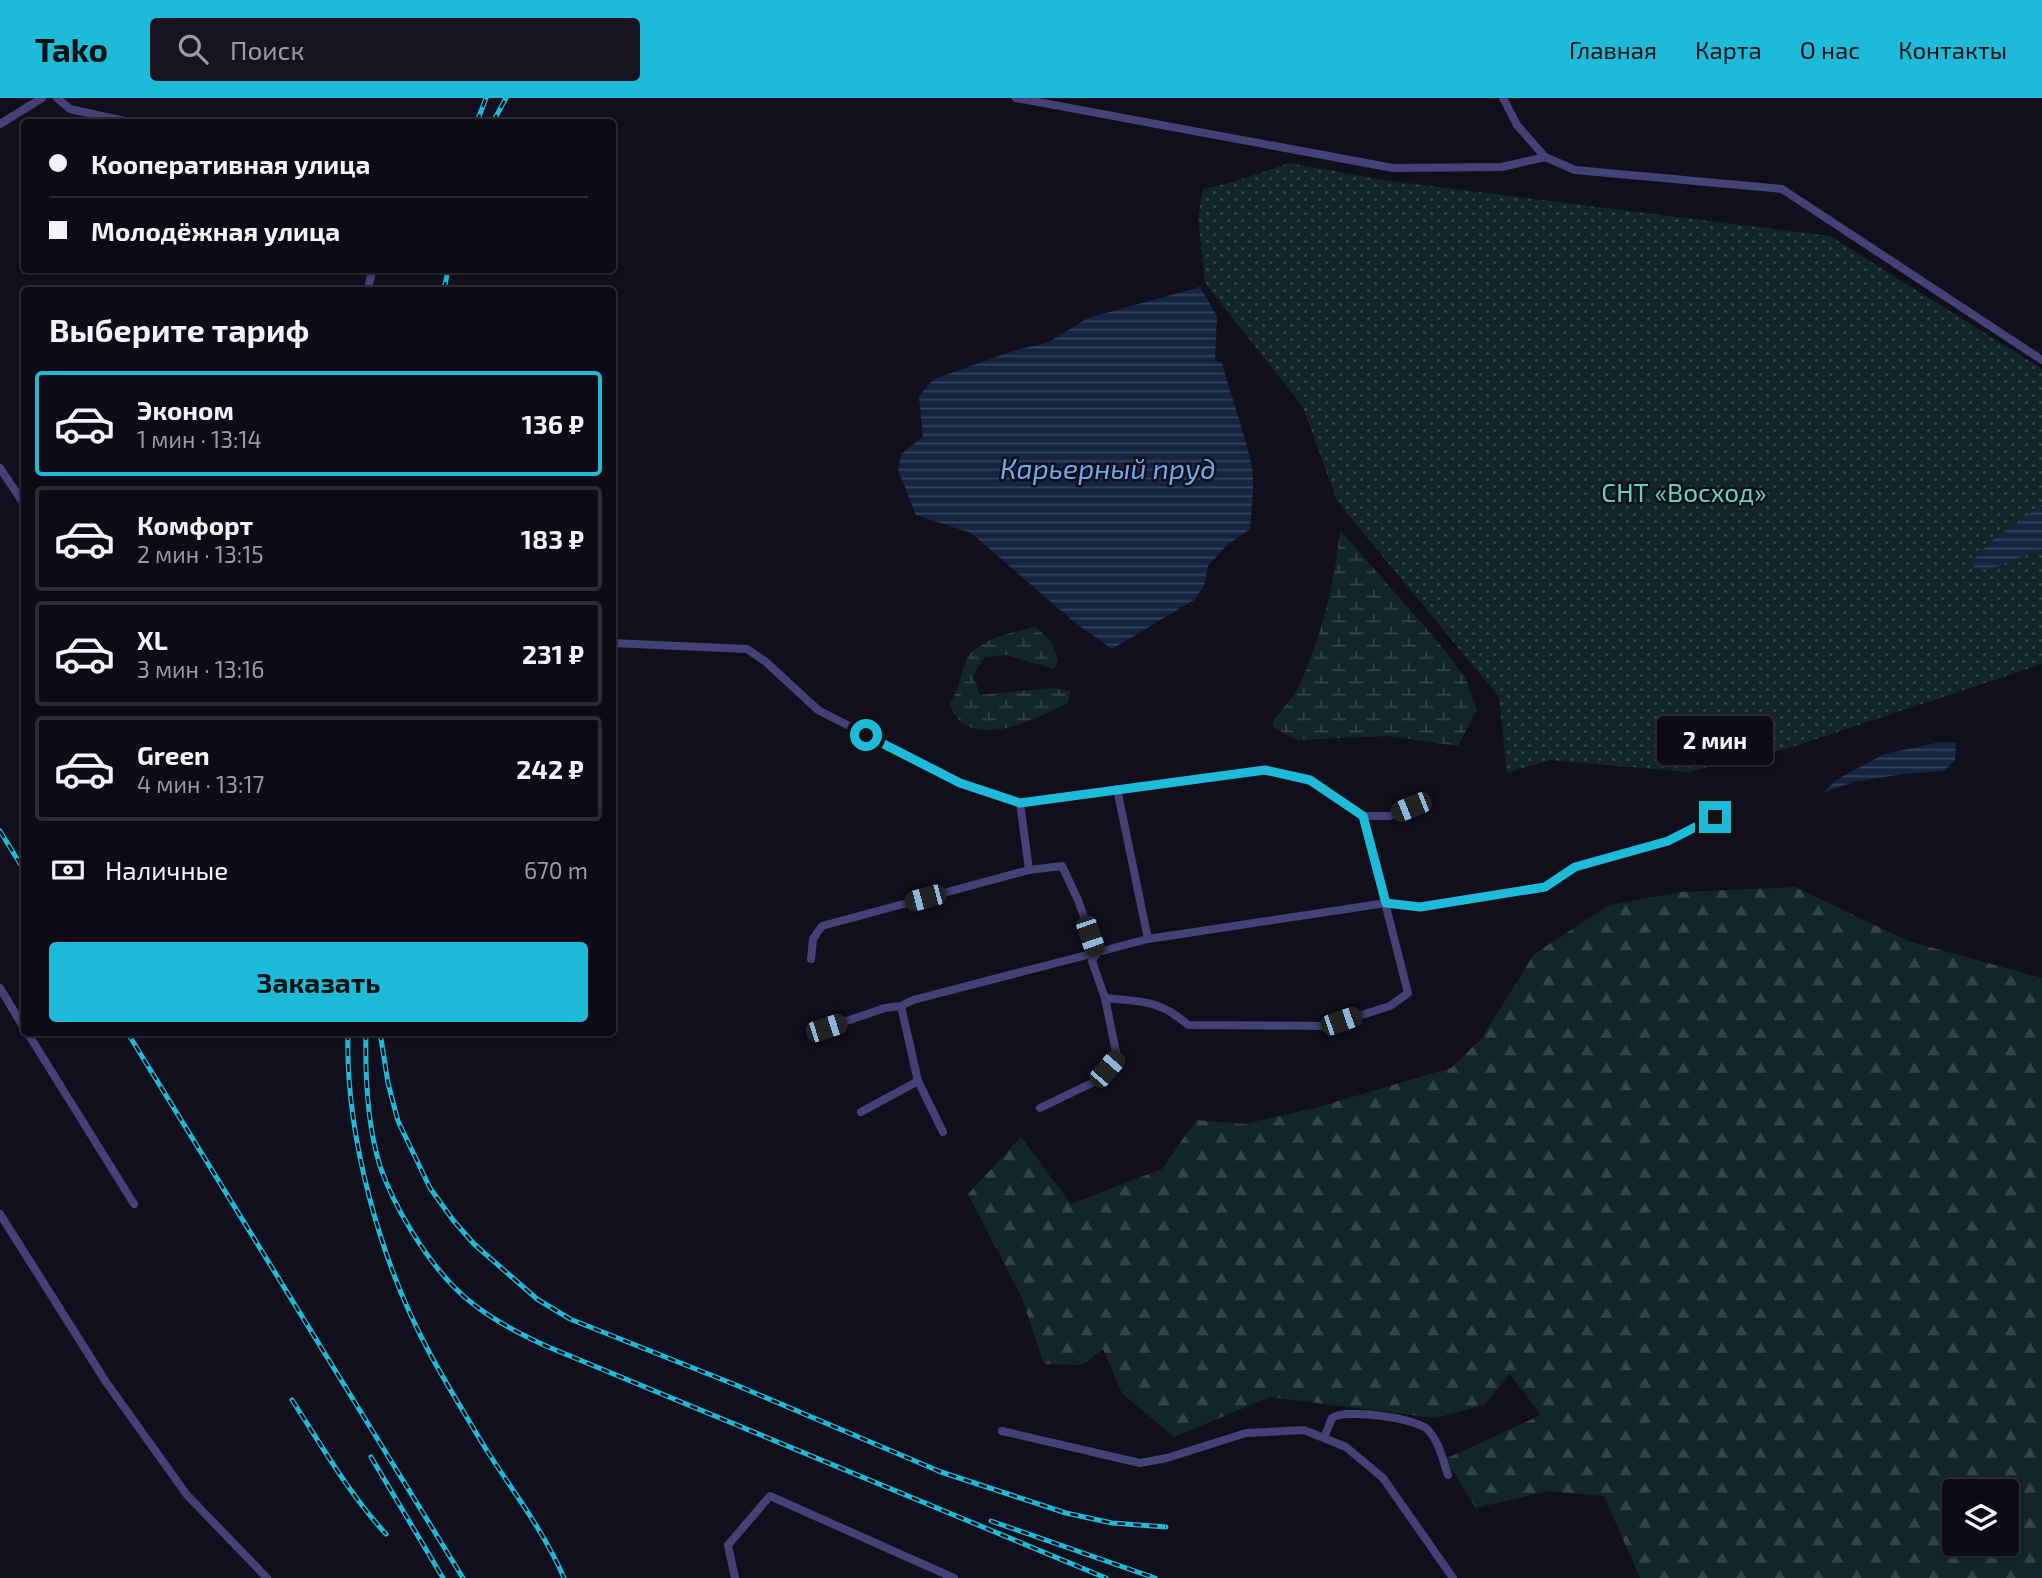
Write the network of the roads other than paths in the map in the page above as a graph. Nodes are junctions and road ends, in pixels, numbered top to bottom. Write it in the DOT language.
graph roads {
  1 [pos="42,98"];
  2 [pos="57,98"];
  3 [pos="1016,98"];
  4 [pos="1503,98"];
  5 [pos="115,119"];
  6 [pos="0,124"];
  7 [pos="1545,157"];
  8 [pos="2042,360"];
  9 [pos="0,468"];
  10 [pos="21,500"];
  11 [pos="616,643"];
  12 [pos="1117,789"];
  13 [pos="1020,803"];
  14 [pos="1411,807"];
  15 [pos="1363,816"];
  16 [pos="1715,817"];
  17 [pos="1029,870"];
  18 [pos="1386,903"];
  19 [pos="1148,939"];
  20 [pos="1097,953"];
  21 [pos="811,959"];
  22 [pos="0,988"];
  23 [pos="1105,998"];
  24 [pos="901,1006"];
  25 [pos="21,1022"];
  26 [pos="826,1028"];
  27 [pos="30,1036"];
  28 [pos="918,1081"];
  29 [pos="1040,1108"];
  30 [pos="860,1112"];
  31 [pos="943,1132"];
  32 [pos="134,1204"];
  33 [pos="0,1214"];
  34 [pos="1002,1431"];
  35 [pos="1324,1438"];
  36 [pos="1448,1475"];
  37 [pos="267,1578"];
  38 [pos="736,1578"];
  39 [pos="954,1578"];
  40 [pos="1453,1578"];
  1 -- 6 [label="street"];
  2 -- 5 [label="street"];
  3 -- 7 [label="street"];
  4 -- 7 [label="street"];
  7 -- 8 [label="street"];
  9 -- 10 [label="street"];
  11 -- 13 [label="street"];
  12 -- 13 [label="street"];
  12 -- 15 [label="street"];
  12 -- 19 [label="street"];
  13 -- 17 [label="street"];
  14 -- 15 [label="street"];
  15 -- 18 [label="street"];
  16 -- 18 [label="street"];
  17 -- 20 [label="street"];
  17 -- 21 [label="street"];
  18 -- 19 [label="street"];
  18 -- 23 [label="street"];
  19 -- 20 [label="street"];
  20 -- 23 [label="street"];
  20 -- 24 [label="street"];
  22 -- 25 [label="street"];
  23 -- 29 [label="street"];
  24 -- 26 [label="street"];
  24 -- 28 [label="street"];
  27 -- 32 [label="street"];
  28 -- 30 [label="street"];
  28 -- 31 [label="street"];
  33 -- 37 [label="street"];
  34 -- 35 [label="street"];
  35 -- 36 [label="street"];
  35 -- 40 [label="street"];
  38 -- 39 [label="street"];
}
